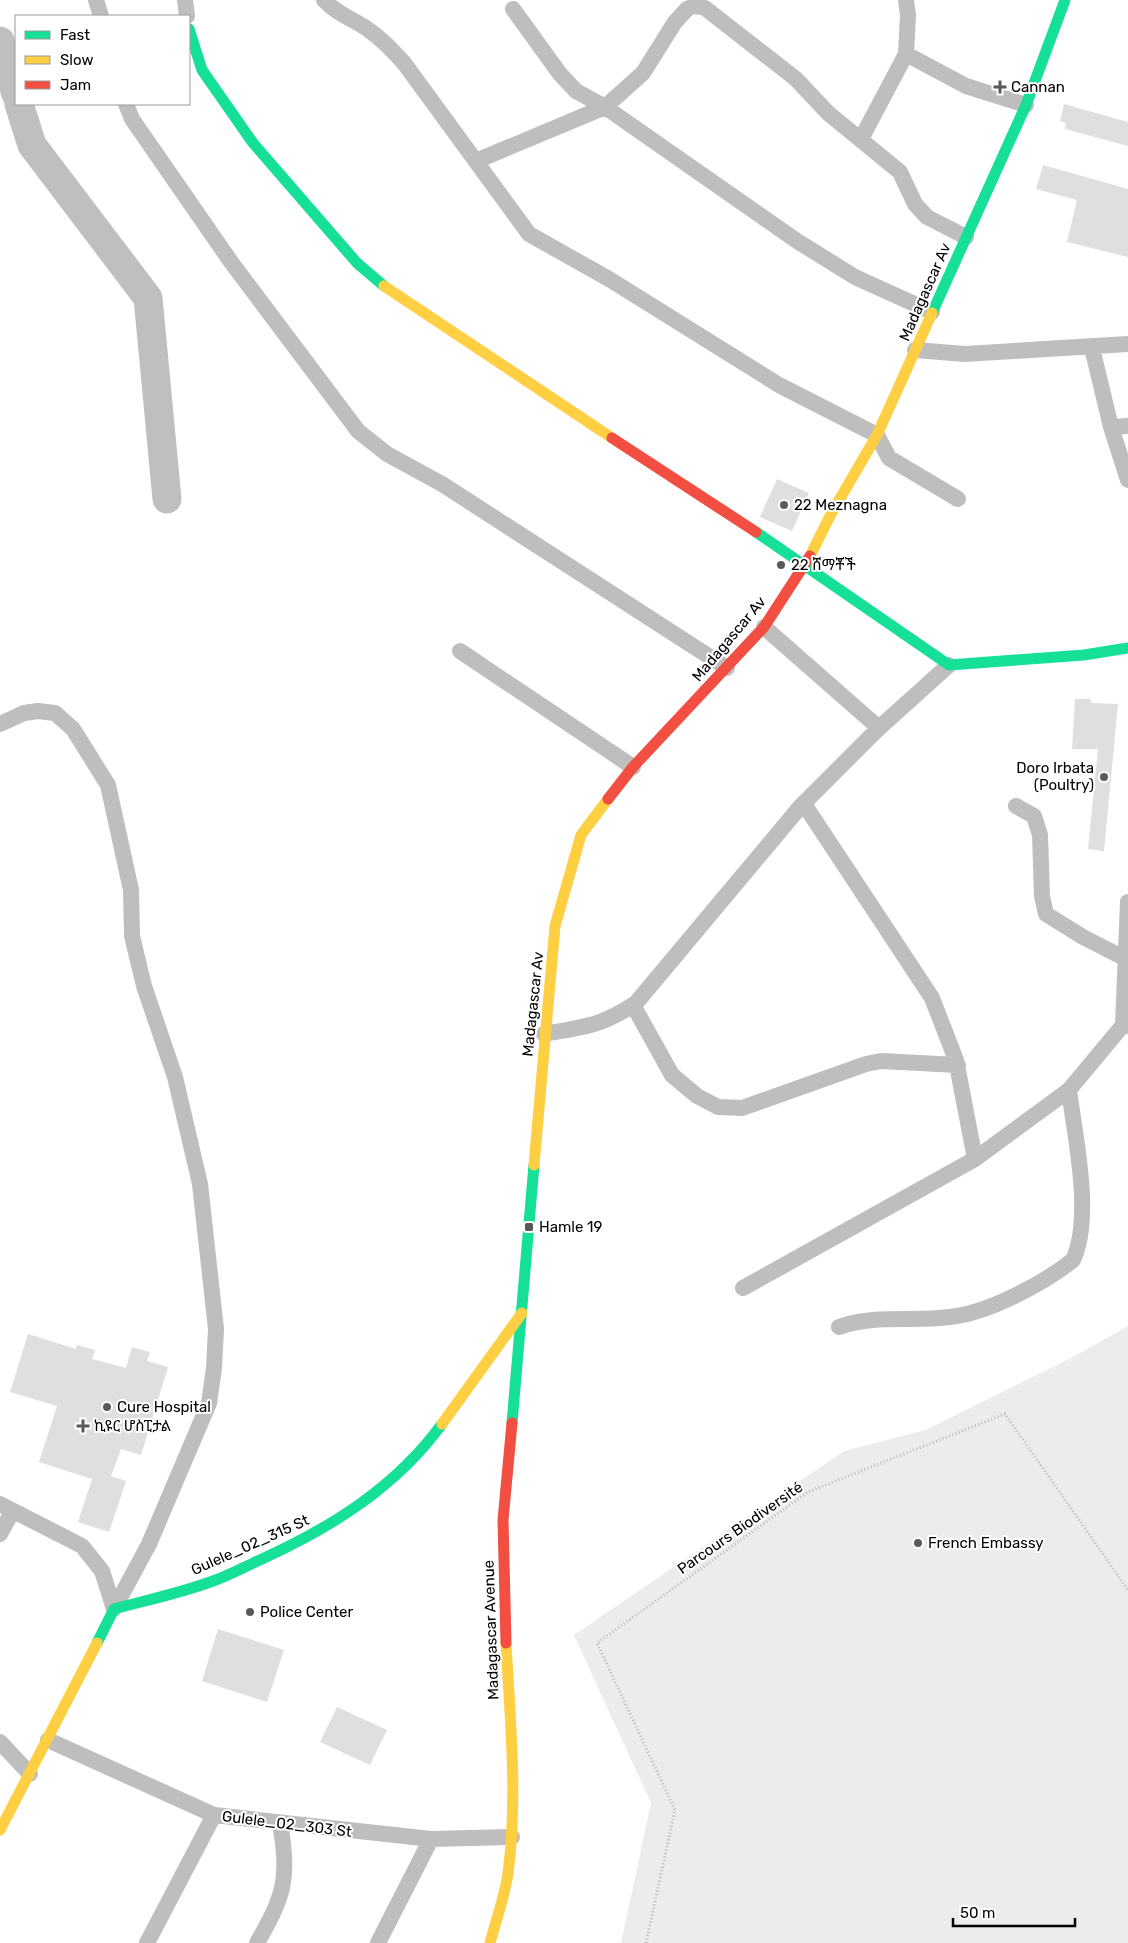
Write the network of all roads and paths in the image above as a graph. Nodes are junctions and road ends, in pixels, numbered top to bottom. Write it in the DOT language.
graph roads {
  1 [pos="96,0"];
  2 [pos="185,0"];
  3 [pos="324,0"];
  4 [pos="906,0"];
  5 [pos="1066,0"];
  6 [pos="513,9"];
  7 [pos="101,15"];
  8 [pos="187,15"];
  9 [pos="190,32"];
  10 [pos="906,54"];
  11 [pos="126,105"];
  12 [pos="1026,105"];
  13 [pos="605,107"];
  14 [pos="861,139"];
  15 [pos="476,161"];
  16 [pos="966,237"];
  17 [pos="932,312"];
  18 [pos="1128,344"];
  19 [pos="1092,348"];
  20 [pos="915,350"];
  21 [pos="1128,426"];
  22 [pos="1111,427"];
  23 [pos="877,435"];
  24 [pos="1128,480"];
  25 [pos="958,500"];
  26 [pos="806,565"];
  27 [pos="764,627"];
  28 [pos="1128,648"];
  29 [pos="460,651"];
  30 [pos="950,664"];
  31 [pos="727,668"];
  32 [pos="0,724"];
  33 [pos="879,728"];
  34 [pos="634,767"];
  35 [pos="804,804"];
  36 [pos="1016,806"];
  37 [pos="1128,902"];
  38 [pos="1124,958"];
  39 [pos="633,1005"];
  40 [pos="1125,1026"];
  41 [pos="544,1034"];
  42 [pos="958,1066"];
  43 [pos="1069,1090"];
  44 [pos="975,1158"];
  45 [pos="743,1288"];
  46 [pos="522,1313"];
  47 [pos="840,1326"];
  48 [pos="6,1508"];
  49 [pos="0,1534"];
  50 [pos="1128,1590"];
  51 [pos="114,1609"];
  52 [pos="48,1740"];
  53 [pos="0,1742"];
  54 [pos="30,1774"];
  55 [pos="214,1815"];
  56 [pos="280,1824"];
  57 [pos="0,1830"];
  58 [pos="512,1837"];
  59 [pos="431,1839"];
  60 [pos="147,1943"];
  61 [pos="257,1943"];
  62 [pos="378,1943"];
  63 [pos="490,1943"];
  64 [pos="646,1943"];
  1 -- 7 [label="street"];
  2 -- 8 [label="street"];
  3 -- 15 [label="street"];
  4 -- 10 [label="street"];
  5 -- 12 [label="main road, Madagascar Av"];
  6 -- 13 [label="street"];
  9 -- 26 [label="main road"];
  10 -- 12 [label="street"];
  10 -- 14 [label="street"];
  11 -- 31 [label="street"];
  12 -- 16 [label="main road, Madagascar Av"];
  13 -- 14 [label="street"];
  13 -- 15 [label="street"];
  13 -- 17 [label="street"];
  14 -- 16 [label="street"];
  15 -- 23 [label="street"];
  16 -- 17 [label="main road, Madagascar Av"];
  17 -- 20 [label="main road, Madagascar Av"];
  18 -- 19 [label="street"];
  19 -- 20 [label="street"];
  19 -- 22 [label="street"];
  20 -- 23 [label="main road, Madagascar Av"];
  21 -- 22 [label="street"];
  22 -- 24 [label="street"];
  23 -- 25 [label="street"];
  23 -- 26 [label="main road, Madagascar Av"];
  26 -- 27 [label="main road, Madagascar Av"];
  26 -- 30 [label="main road"];
  27 -- 31 [label="main road, Madagascar Av"];
  27 -- 33 [label="street"];
  28 -- 30 [label="main road"];
  29 -- 34 [label="street"];
  30 -- 33 [label="street"];
  31 -- 34 [label="main road, Madagascar Av"];
  32 -- 51 [label="street"];
  33 -- 35 [label="street"];
  34 -- 41 [label="main road, Madagascar Av"];
  35 -- 39 [label="street"];
  35 -- 42 [label="street"];
  36 -- 38 [label="street"];
  37 -- 38 [label="street"];
  38 -- 40 [label="street"];
  39 -- 41 [label="street"];
  39 -- 42 [label="street"];
  40 -- 43 [label="street"];
  41 -- 46 [label="main road, Madagascar Av"];
  42 -- 44 [label="street"];
  43 -- 44 [label="street"];
  43 -- 47 [label="street"];
  44 -- 45 [label="street"];
  46 -- 51 [label="main road, Gulele_02_315 St"];
  46 -- 58 [label="main road, Madagascar Avenue"];
  48 -- 49 [label="street"];
  48 -- 51 [label="street"];
  50 -- 64 [label="path, Parcours Biodiversité"];
  51 -- 52 [label="main road"];
  52 -- 54 [label="main road"];
  52 -- 55 [label="street, Gulele_02_303 St"];
  53 -- 54 [label="street"];
  54 -- 57 [label="main road"];
  55 -- 56 [label="street, Gulele_02_303 St"];
  55 -- 60 [label="street"];
  56 -- 59 [label="street, Gulele_02_303 St"];
  56 -- 61 [label="street"];
  58 -- 59 [label="street, Gulele_02_303 St"];
  58 -- 63 [label="main road, Madagascar Avenue"];
  59 -- 62 [label="street"];
}
